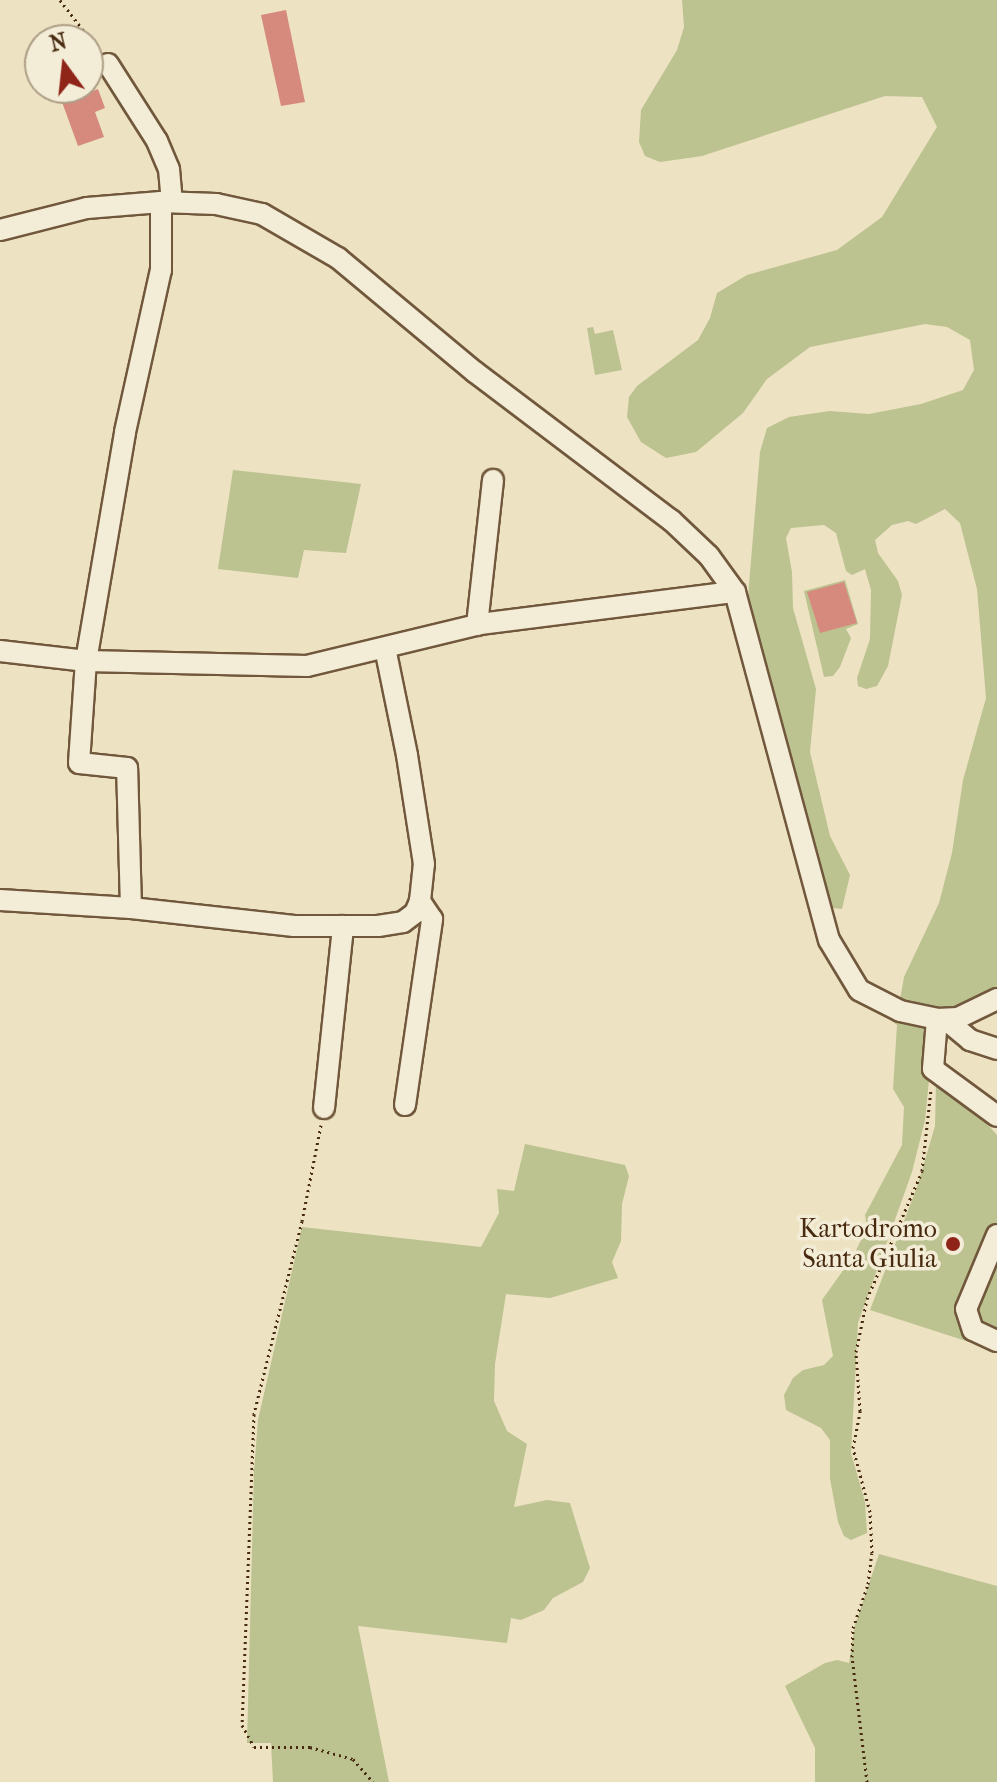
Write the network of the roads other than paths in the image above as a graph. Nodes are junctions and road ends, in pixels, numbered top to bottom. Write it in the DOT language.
graph roads {
  1 [pos="108,64"];
  2 [pos="166,202"];
  3 [pos="0,230"];
  4 [pos="493,480"];
  5 [pos="735,592"];
  6 [pos="477,625"];
  7 [pos="385,648"];
  8 [pos="0,651"];
  9 [pos="86,661"];
  10 [pos="0,900"];
  11 [pos="420,901"];
  12 [pos="131,908"];
  13 [pos="343,926"];
  14 [pos="997,999"];
  15 [pos="941,1019"];
  16 [pos="997,1049"];
  17 [pos="405,1105"];
  18 [pos="324,1108"];
  19 [pos="997,1116"];
  20 [pos="997,1235"];
  21 [pos="997,1341"];
  1 -- 2 [label="street"];
  2 -- 3 [label="street"];
  2 -- 5 [label="street"];
  2 -- 9 [label="street"];
  4 -- 6 [label="street"];
  5 -- 6 [label="street"];
  5 -- 15 [label="street"];
  6 -- 7 [label="street"];
  7 -- 9 [label="street"];
  7 -- 11 [label="street"];
  8 -- 9 [label="street"];
  9 -- 12 [label="street"];
  10 -- 12 [label="street"];
  11 -- 13 [label="street"];
  11 -- 17 [label="street"];
  12 -- 13 [label="street"];
  13 -- 18 [label="street"];
  14 -- 15 [label="street"];
  15 -- 16 [label="street"];
  15 -- 19 [label="street"];
  20 -- 21 [label="street"];
}
